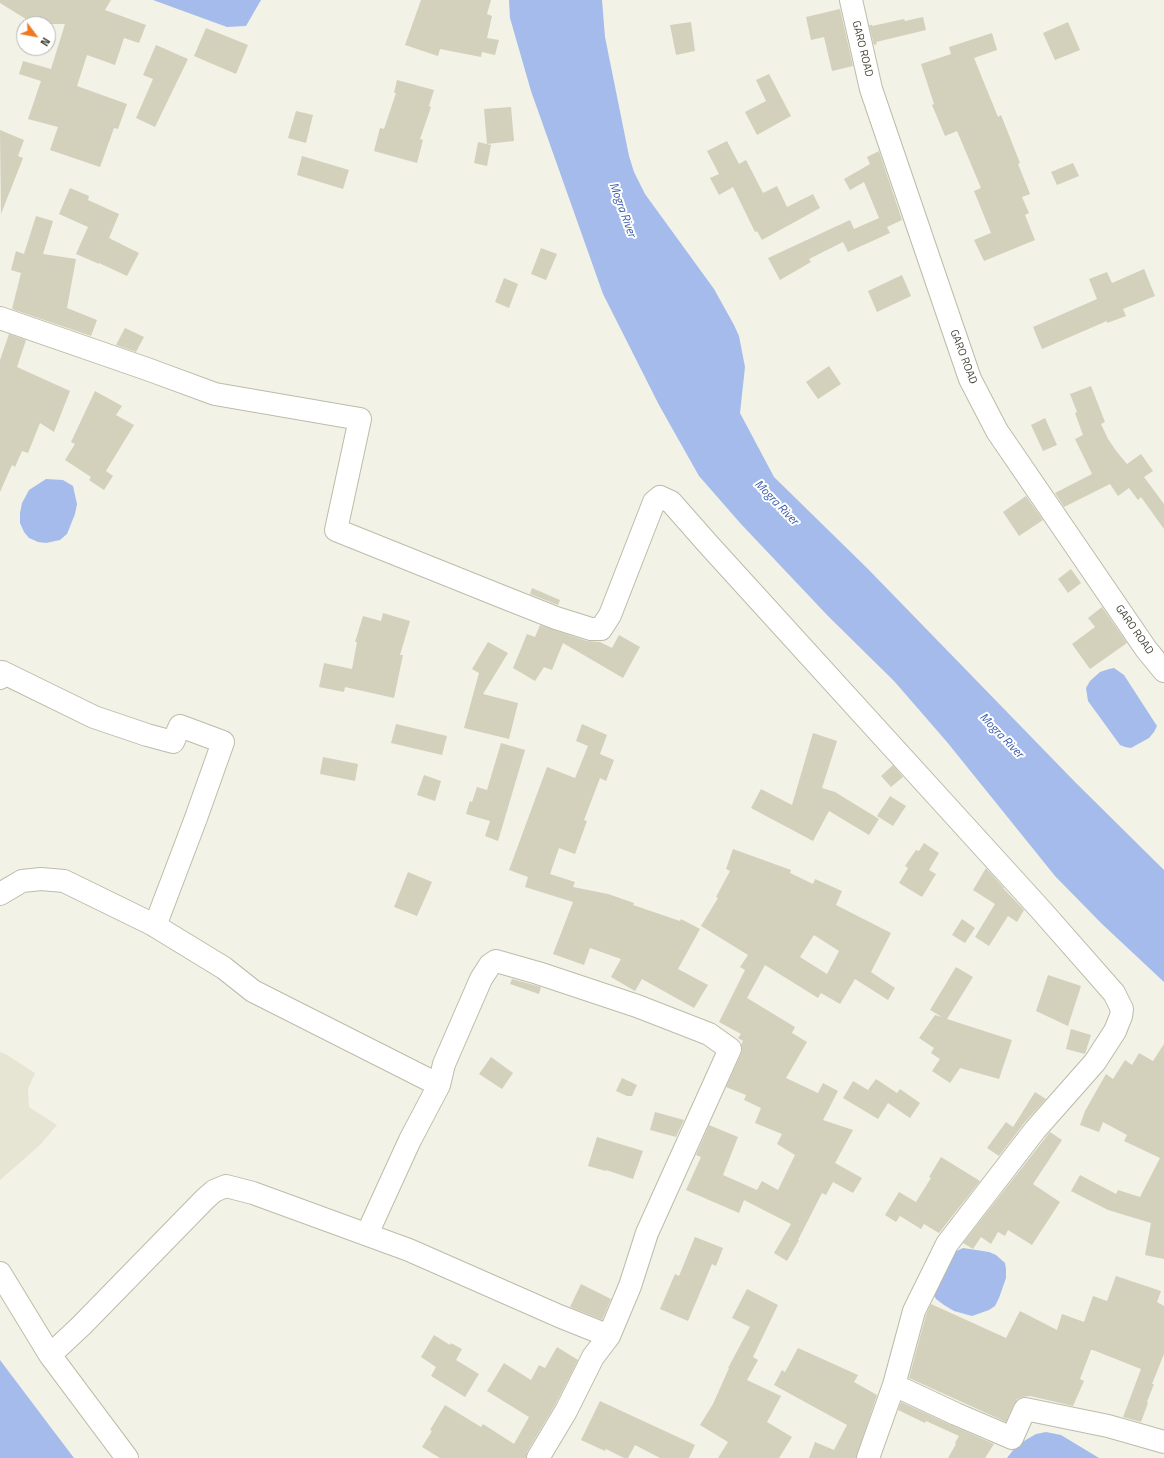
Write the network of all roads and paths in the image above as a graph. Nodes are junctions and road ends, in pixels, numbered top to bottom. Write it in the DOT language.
graph roads {
  1 [pos="850,0"];
  2 [pos="0,318"];
  3 [pos="1164,671"];
  4 [pos="0,678"];
  5 [pos="0,894"];
  6 [pos="155,926"];
  7 [pos="439,1085"];
  8 [pos="367,1234"];
  9 [pos="0,1273"];
  10 [pos="609,1336"];
  11 [pos="50,1355"];
  12 [pos="894,1385"];
  13 [pos="1164,1442"];
  14 [pos="127,1458"];
  15 [pos="538,1458"];
  16 [pos="868,1458"];
  1 -- 3 [label="street, GARO ROAD"];
  2 -- 12 [label="street"];
  4 -- 6 [label="street"];
  5 -- 6 [label="street"];
  6 -- 7 [label="street"];
  7 -- 8 [label="street"];
  7 -- 10 [label="street"];
  8 -- 10 [label="street"];
  8 -- 11 [label="street"];
  9 -- 11 [label="street"];
  10 -- 15 [label="street"];
  11 -- 14 [label="street"];
  12 -- 13 [label="street"];
  12 -- 16 [label="street"];
}
